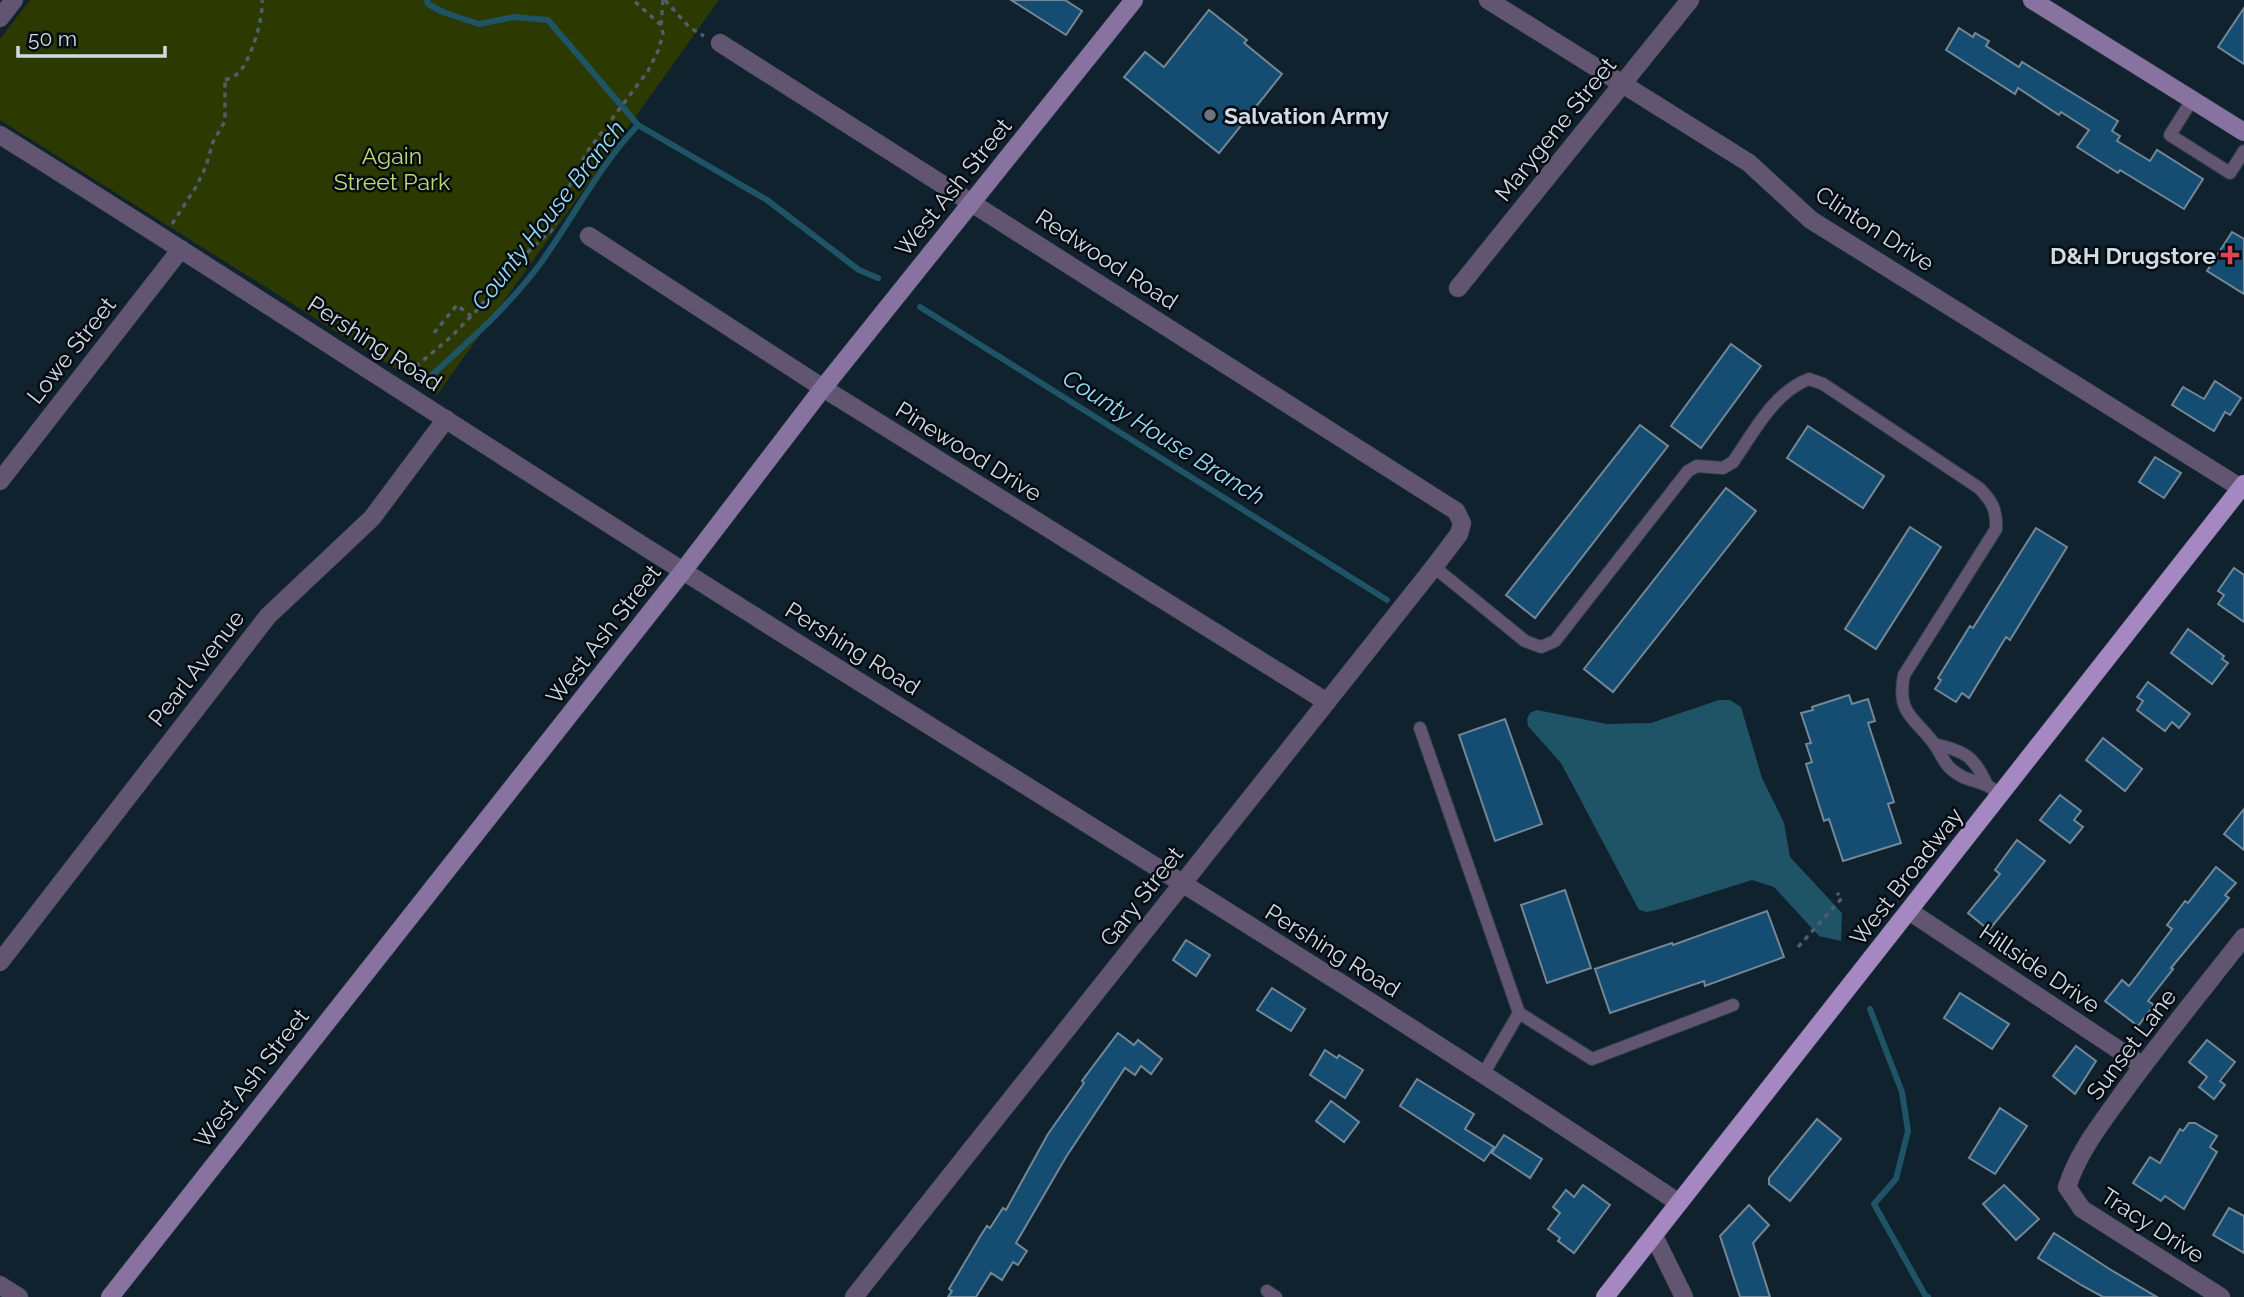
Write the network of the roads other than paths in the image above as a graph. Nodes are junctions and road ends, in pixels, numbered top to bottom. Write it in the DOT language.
graph roads {
  1 [pos="14,0"];
  2 [pos="1134,0"];
  3 [pos="1489,0"];
  4 [pos="1690,0"];
  5 [pos="2032,0"];
  6 [pos="0,18"];
  7 [pos="720,43"];
  8 [pos="1623,85"];
  9 [pos="2192,100"];
  10 [pos="2244,132"];
  11 [pos="0,135"];
  12 [pos="2244,151"];
  13 [pos="973,202"];
  14 [pos="589,236"];
  15 [pos="181,249"];
  16 [pos="1458,288"];
  17 [pos="823,388"];
  18 [pos="446,419"];
  19 [pos="0,481"];
  20 [pos="2243,486"];
  21 [pos="1462,523"];
  22 [pos="1434,568"];
  23 [pos="683,571"];
  24 [pos="1327,702"];
  25 [pos="1420,728"];
  26 [pos="1934,744"];
  27 [pos="1994,790"];
  28 [pos="1182,884"];
  29 [pos="1909,911"];
  30 [pos="2244,937"];
  31 [pos="0,962"];
  32 [pos="1733,1005"];
  33 [pos="1520,1013"];
  34 [pos="2143,1066"];
  35 [pos="1484,1073"];
  36 [pos="2067,1187"];
  37 [pos="1679,1203"];
  38 [pos="1654,1236"];
  39 [pos="0,1285"];
  40 [pos="19,1297"];
  41 [pos="110,1297"];
  42 [pos="854,1297"];
  43 [pos="1605,1297"];
  44 [pos="1684,1297"];
  45 [pos="2221,1297"];
  1 -- 6 [label="street"];
  2 -- 13 [label="street, West Ash Street"];
  3 -- 8 [label="street, Clinton Drive"];
  4 -- 8 [label="street, Marygene Street"];
  5 -- 9 [label="street"];
  7 -- 13 [label="street, Redwood Road"];
  8 -- 16 [label="street, Marygene Street"];
  8 -- 20 [label="street, Clinton Drive"];
  9 -- 10 [label="street"];
  9 -- 12 [label="lane"];
  11 -- 15 [label="street, Pershing Road"];
  13 -- 17 [label="street, West Ash Street"];
  13 -- 21 [label="street, Redwood Road"];
  14 -- 17 [label="street, Pinewood Drive"];
  15 -- 18 [label="street, Pershing Road"];
  15 -- 19 [label="street, Lowe Street"];
  17 -- 23 [label="street, West Ash Street"];
  17 -- 24 [label="street, Pinewood Drive"];
  18 -- 23 [label="street, Pershing Road"];
  18 -- 31 [label="street, Pearl Avenue"];
  20 -- 27 [label="main road, West Broadway"];
  21 -- 22 [label="street, Gary Street"];
  22 -- 24 [label="street, Gary Street"];
  22 -- 26 [label="lane"];
  23 -- 28 [label="street, Pershing Road"];
  23 -- 41 [label="street, West Ash Street"];
  24 -- 28 [label="street, Gary Street"];
  25 -- 33 [label="lane"];
  26 -- 27 [label="lane"];
  26 -- 27 [label="lane"];
  27 -- 29 [label="main road, West Broadway"];
  28 -- 35 [label="street, Pershing Road"];
  28 -- 42 [label="street, Gary Street"];
  29 -- 34 [label="street, Hillside Drive"];
  29 -- 37 [label="main road, West Broadway"];
  30 -- 34 [label="street, Sunset Lane"];
  32 -- 33 [label="lane"];
  33 -- 35 [label="lane"];
  34 -- 36 [label="street, Sunset Lane"];
  35 -- 37 [label="street, Pershing Road"];
  36 -- 45 [label="street, Tracy Drive"];
  37 -- 38 [label="main road, West Broadway"];
  38 -- 43 [label="main road, West Broadway"];
  38 -- 44 [label="street"];
  39 -- 40 [label="street"];
}
